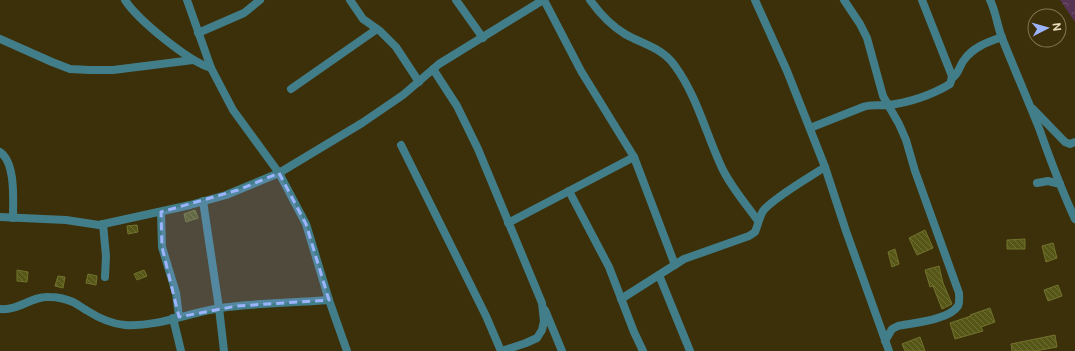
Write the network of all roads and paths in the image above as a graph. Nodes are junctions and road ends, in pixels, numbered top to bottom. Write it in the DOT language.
graph roads {
  1 [pos="125,0"];
  2 [pos="187,0"];
  3 [pos="260,0"];
  4 [pos="350,0"];
  5 [pos="456,0"];
  6 [pos="544,0"];
  7 [pos="590,0"];
  8 [pos="755,0"];
  9 [pos="844,0"];
  10 [pos="922,0"];
  11 [pos="990,0"];
  12 [pos="377,29"];
  13 [pos="198,33"];
  14 [pos="1002,36"];
  15 [pos="483,38"];
  16 [pos="0,40"];
  17 [pos="193,60"];
  18 [pos="211,68"];
  19 [pos="433,70"];
  20 [pos="952,78"];
  21 [pos="419,82"];
  22 [pos="291,89"];
  23 [pos="1029,104"];
  24 [pos="887,105"];
  25 [pos="810,128"];
  26 [pos="1075,142"];
  27 [pos="401,145"];
  28 [pos="0,152"];
  29 [pos="634,157"];
  30 [pos="825,167"];
  31 [pos="278,173"];
  32 [pos="1038,183"];
  33 [pos="1060,184"];
  34 [pos="569,190"];
  35 [pos="203,201"];
  36 [pos="161,212"];
  37 [pos="0,217"];
  38 [pos="13,218"];
  39 [pos="1075,219"];
  40 [pos="758,221"];
  41 [pos="508,223"];
  42 [pos="103,224"];
  43 [pos="675,265"];
  44 [pos="659,275"];
  45 [pos="105,277"];
  46 [pos="621,299"];
  47 [pos="328,300"];
  48 [pos="542,303"];
  49 [pos="219,308"];
  50 [pos="0,309"];
  51 [pos="176,318"];
  52 [pos="885,341"];
  53 [pos="181,351"];
  54 [pos="224,351"];
  55 [pos="347,351"];
  56 [pos="501,351"];
  57 [pos="562,351"];
  58 [pos="643,351"];
  59 [pos="690,351"];
  60 [pos="889,351"];
  1 -- 17 [label="street"];
  2 -- 13 [label="street"];
  3 -- 13 [label="street"];
  4 -- 12 [label="street"];
  5 -- 15 [label="street"];
  6 -- 15 [label="street"];
  6 -- 29 [label="street"];
  7 -- 40 [label="street"];
  8 -- 25 [label="street"];
  9 -- 24 [label="street"];
  10 -- 20 [label="street"];
  11 -- 14 [label="street"];
  12 -- 21 [label="street"];
  12 -- 22 [label="street"];
  13 -- 18 [label="street"];
  14 -- 20 [label="street"];
  14 -- 23 [label="street"];
  15 -- 19 [label="street"];
  16 -- 17 [label="street"];
  17 -- 18 [label="street"];
  18 -- 31 [label="street"];
  19 -- 21 [label="street"];
  19 -- 41 [label="street"];
  20 -- 24 [label="street"];
  21 -- 31 [label="street"];
  23 -- 26 [label="street"];
  23 -- 33 [label="street"];
  24 -- 25 [label="street"];
  24 -- 52 [label="street"];
  25 -- 30 [label="street"];
  27 -- 56 [label="street"];
  28 -- 38 [label="street"];
  29 -- 34 [label="street"];
  29 -- 43 [label="street"];
  30 -- 40 [label="street"];
  30 -- 52 [label="street"];
  31 -- 35 [label="street"];
  31 -- 47 [label="street"];
  32 -- 33 [label="street"];
  33 -- 39 [label="street"];
  34 -- 41 [label="street"];
  34 -- 46 [label="street"];
  35 -- 36 [label="street"];
  35 -- 49 [label="street"];
  36 -- 42 [label="street"];
  36 -- 51 [label="street"];
  37 -- 38 [label="street"];
  38 -- 42 [label="street"];
  40 -- 43 [label="street"];
  41 -- 48 [label="street"];
  42 -- 45 [label="street"];
  43 -- 44 [label="street"];
  44 -- 46 [label="street"];
  44 -- 59 [label="street"];
  46 -- 58 [label="street"];
  47 -- 49 [label="street"];
  47 -- 55 [label="street"];
  48 -- 56 [label="street"];
  48 -- 57 [label="street"];
  49 -- 51 [label="street"];
  49 -- 54 [label="street"];
  50 -- 51 [label="street"];
  51 -- 53 [label="street"];
  52 -- 60 [label="street"];
}
